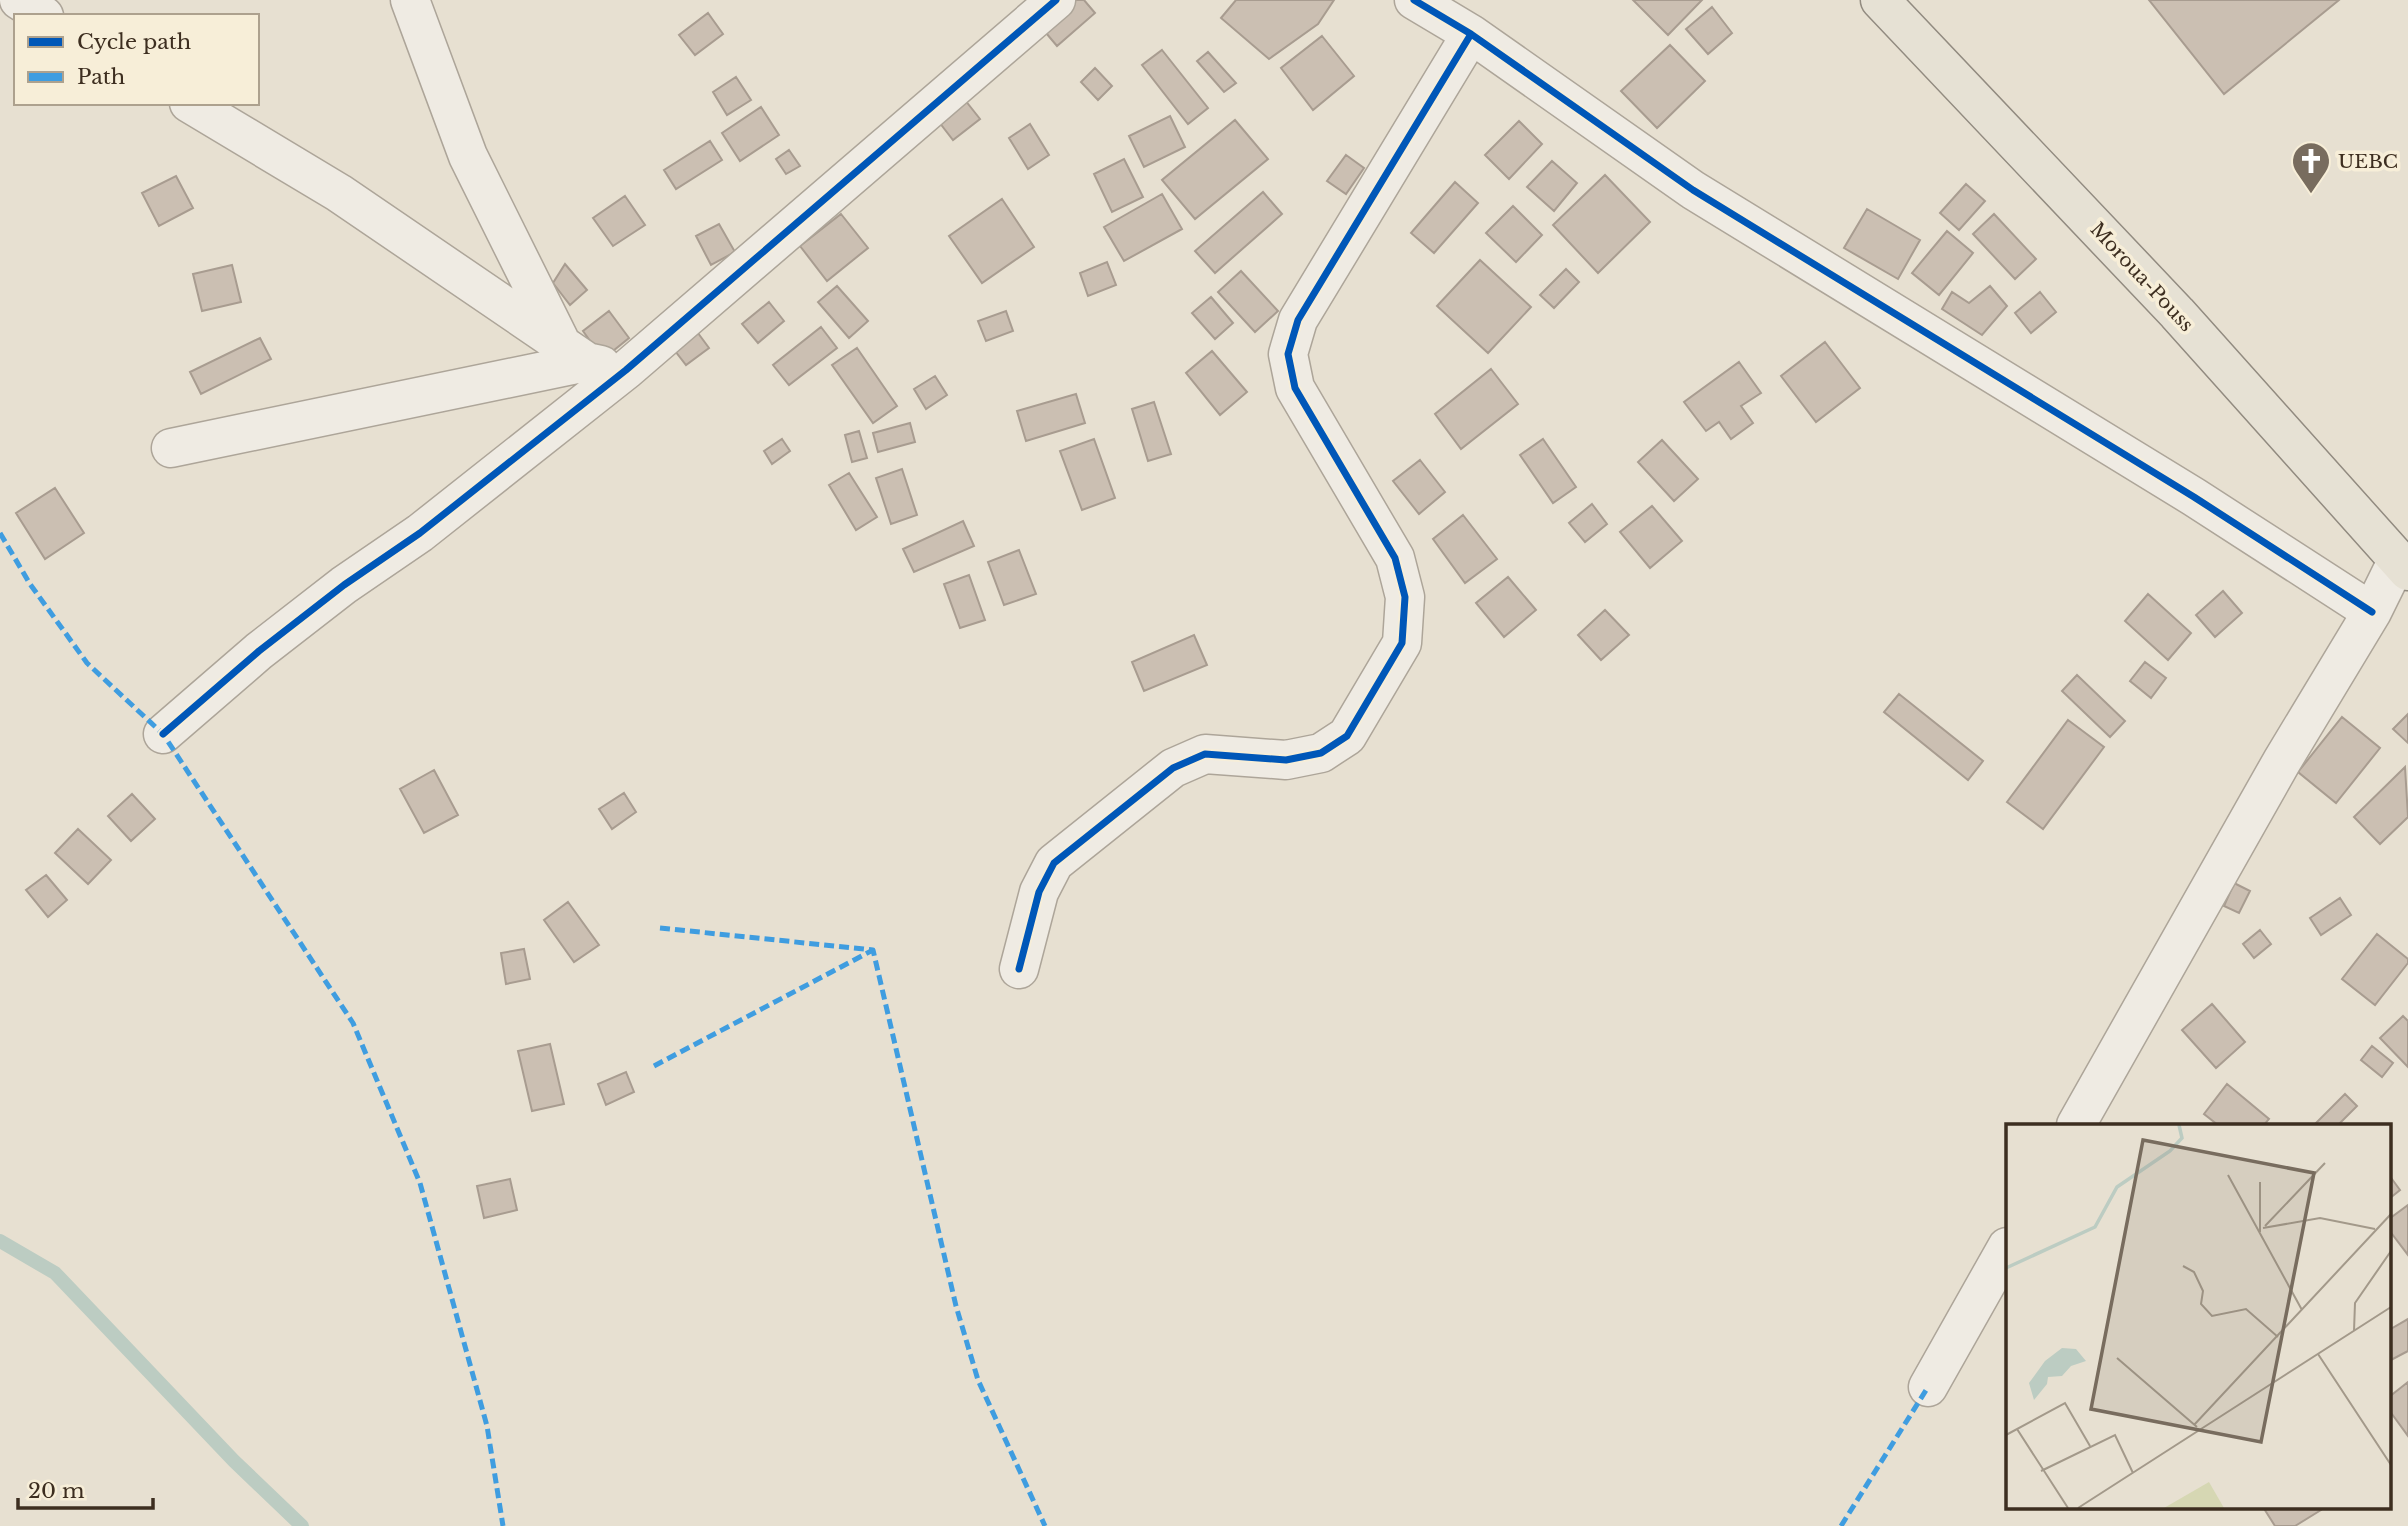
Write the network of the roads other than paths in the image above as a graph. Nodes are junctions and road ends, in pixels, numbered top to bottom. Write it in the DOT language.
graph roads {
  1 [pos="19,0"];
  2 [pos="410,0"];
  3 [pos="1056,0"];
  4 [pos="1414,0"];
  5 [pos="1880,0"];
  6 [pos="41,14"];
  7 [pos="1471,34"];
  8 [pos="192,105"];
  9 [pos="574,354"];
  10 [pos="626,370"];
  11 [pos="171,448"];
  12 [pos="2403,566"];
  13 [pos="2372,612"];
  14 [pos="163,734"];
  15 [pos="1019,969"];
  16 [pos="2077,1124"];
  17 [pos="2006,1249"];
  18 [pos="1928,1387"];
  1 -- 6 [label="street"];
  2 -- 9 [label="street"];
  3 -- 10 [label="street"];
  4 -- 7 [label="street"];
  5 -- 12 [label="main road, Moroua-Pouss"];
  7 -- 13 [label="street"];
  7 -- 15 [label="street"];
  8 -- 9 [label="street"];
  9 -- 10 [label="street"];
  9 -- 11 [label="street"];
  10 -- 14 [label="street"];
  12 -- 13 [label="street"];
  13 -- 16 [label="street"];
  17 -- 18 [label="street"];
}
